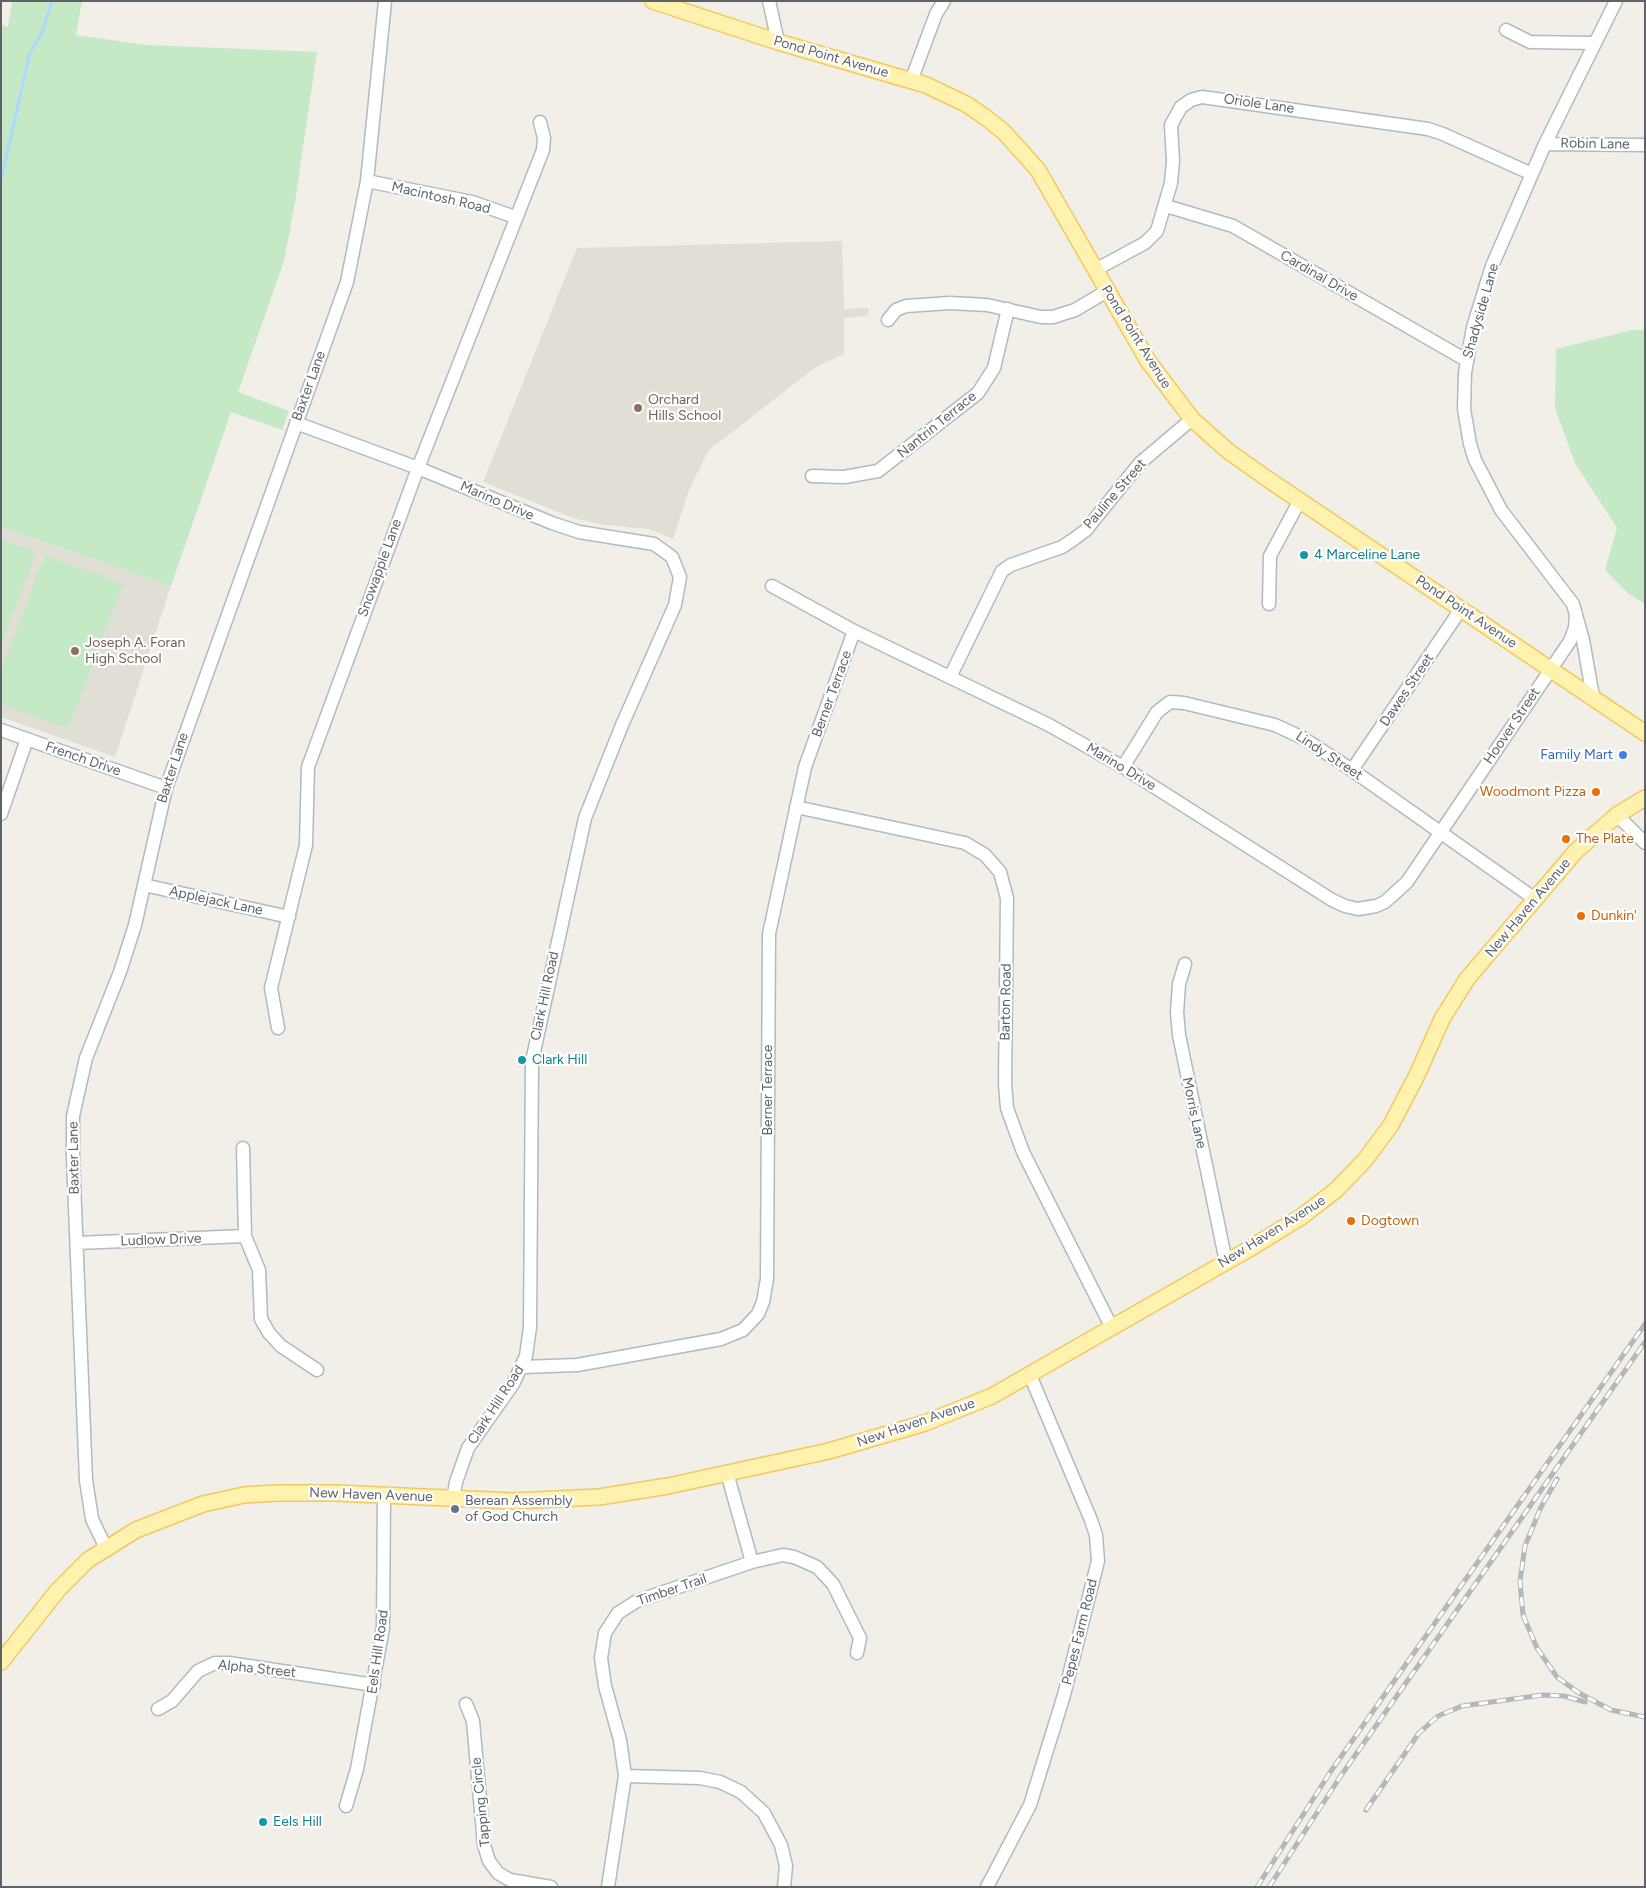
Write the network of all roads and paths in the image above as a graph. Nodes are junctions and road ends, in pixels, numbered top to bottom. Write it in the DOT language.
graph roads {
  1 [pos="386,1"];
  2 [pos="653,1"];
  3 [pos="769,1"];
  4 [pos="944,1"];
  5 [pos="1616,1"];
  6 [pos="1506,30"];
  7 [pos="778,42"];
  8 [pos="1594,43"];
  9 [pos="911,80"];
  10 [pos="540,122"];
  11 [pos="1546,144"];
  12 [pos="1645,145"];
  13 [pos="1532,174"];
  14 [pos="367,181"];
  15 [pos="1166,206"];
  16 [pos="515,217"];
  17 [pos="1095,270"];
  18 [pos="1107,291"];
  19 [pos="1008,309"];
  20 [pos="888,320"];
  21 [pos="1466,360"];
  22 [pos="1192,419"];
  23 [pos="296,423"];
  24 [pos="418,468"];
  25 [pos="812,476"];
  26 [pos="1300,500"];
  27 [pos="680,585"];
  28 [pos="772,586"];
  29 [pos="1269,604"];
  30 [pos="1461,609"];
  31 [pos="1576,614"];
  32 [pos="854,631"];
  33 [pos="1551,669"];
  34 [pos="950,677"];
  35 [pos="1593,697"];
  36 [pos="1,730"];
  37 [pos="1645,734"];
  38 [pos="27,739"];
  39 [pos="1122,767"];
  40 [pos="1352,770"];
  41 [pos="166,788"];
  42 [pos="1645,798"];
  43 [pos="796,807"];
  44 [pos="1,814"];
  45 [pos="1617,815"];
  46 [pos="1439,833"];
  47 [pos="1645,843"];
  48 [pos="144,885"];
  49 [pos="1535,900"];
  50 [pos="288,917"];
  51 [pos="1185,964"];
  52 [pos="278,1028"];
  53 [pos="243,1148"];
  54 [pos="245,1236"];
  55 [pos="77,1243"];
  56 [pos="1226,1262"];
  57 [pos="1112,1328"];
  58 [pos="523,1367"];
  59 [pos="316,1370"];
  60 [pos="1030,1376"];
  61 [pos="728,1473"];
  62 [pos="384,1495"];
  63 [pos="453,1499"];
  64 [pos="106,1548"];
  65 [pos="752,1562"];
  66 [pos="857,1652"];
  67 [pos="1,1662"];
  68 [pos="374,1685"];
  69 [pos="466,1704"];
  70 [pos="158,1709"];
  71 [pos="625,1776"];
  72 [pos="346,1806"];
  73 [pos="551,1887"];
  74 [pos="608,1887"];
  75 [pos="784,1887"];
  76 [pos="987,1887"];
  1 -- 14 [label="street, Baxter Lane"];
  2 -- 7 [label="main road, Pond Point Avenue"];
  3 -- 7 [label="street"];
  4 -- 9 [label="street"];
  5 -- 8 [label="street, Shadyside Lane"];
  6 -- 8 [label="street"];
  7 -- 9 [label="main road, Pond Point Avenue"];
  8 -- 11 [label="street, Shadyside Lane"];
  9 -- 17 [label="main road, Pond Point Avenue"];
  10 -- 16 [label="street, Snowapple Lane"];
  11 -- 12 [label="street, Robin Lane"];
  11 -- 13 [label="street, Shadyside Lane"];
  13 -- 15 [label="street, Oriole Lane"];
  13 -- 21 [label="street, Shadyside Lane"];
  14 -- 16 [label="street, Macintosh Road"];
  14 -- 23 [label="street, Baxter Lane"];
  15 -- 17 [label="street, Oriole Lane"];
  15 -- 21 [label="street, Cardinal Drive"];
  16 -- 24 [label="street, Snowapple Lane"];
  17 -- 18 [label="main road, Pond Point Avenue"];
  18 -- 19 [label="street"];
  18 -- 22 [label="main road, Pond Point Avenue"];
  19 -- 20 [label="street"];
  19 -- 25 [label="street, Nantrin Terrace"];
  21 -- 31 [label="street, Shadyside Lane"];
  22 -- 26 [label="main road, Pond Point Avenue"];
  22 -- 34 [label="street, Pauline Street"];
  23 -- 24 [label="street, Marino Drive"];
  23 -- 41 [label="street, Baxter Lane"];
  24 -- 27 [label="street, Marino Drive"];
  24 -- 50 [label="street, Snowapple Lane"];
  26 -- 29 [label="street"];
  26 -- 30 [label="main road, Pond Point Avenue"];
  27 -- 58 [label="street, Clark Hill Road"];
  28 -- 32 [label="street, Marino Drive"];
  30 -- 33 [label="main road, Pond Point Avenue"];
  30 -- 40 [label="street, Dawes Street"];
  31 -- 33 [label="street"];
  31 -- 35 [label="street, Shadyside Lane"];
  32 -- 34 [label="street, Marino Drive"];
  32 -- 43 [label="street, Berner Terrace"];
  33 -- 35 [label="main road, Pond Point Avenue"];
  33 -- 46 [label="street, Hoover Street"];
  34 -- 39 [label="street, Marino Drive"];
  35 -- 37 [label="main road, Pond Point Avenue"];
  36 -- 38 [label="street, French Drive"];
  38 -- 41 [label="street, French Drive"];
  38 -- 44 [label="street"];
  39 -- 40 [label="street, Lindy Street"];
  39 -- 46 [label="street, Marino Drive"];
  40 -- 46 [label="street, Lindy Street"];
  41 -- 48 [label="street, Baxter Lane"];
  42 -- 45 [label="main road, New Haven Avenue"];
  43 -- 57 [label="street, Barton Road"];
  43 -- 58 [label="street, Berner Terrace"];
  45 -- 47 [label="street"];
  45 -- 49 [label="main road, New Haven Avenue"];
  46 -- 49 [label="street, Lindy Street"];
  48 -- 50 [label="street, Applejack Lane"];
  48 -- 55 [label="street, Baxter Lane"];
  49 -- 56 [label="main road, New Haven Avenue"];
  50 -- 52 [label="street, Snowapple Lane"];
  51 -- 56 [label="street, Morris Lane"];
  53 -- 54 [label="street"];
  54 -- 55 [label="street, Ludlow Drive"];
  54 -- 59 [label="street"];
  55 -- 64 [label="street, Baxter Lane"];
  56 -- 57 [label="main road, New Haven Avenue"];
  57 -- 60 [label="main road, New Haven Avenue"];
  58 -- 63 [label="street, Clark Hill Road"];
  60 -- 61 [label="main road, New Haven Avenue"];
  60 -- 76 [label="street, Pepes Farm Road"];
  61 -- 63 [label="main road, New Haven Avenue"];
  61 -- 65 [label="street"];
  62 -- 63 [label="main road, New Haven Avenue"];
  62 -- 64 [label="main road, New Haven Avenue"];
  62 -- 68 [label="street, Eels Hill Road"];
  64 -- 67 [label="main road, New Haven Avenue"];
  65 -- 66 [label="street, Timber Trail"];
  65 -- 71 [label="street, Timber Trail"];
  68 -- 70 [label="street, Alpha Street"];
  68 -- 72 [label="street, Eels Hill Road"];
  69 -- 73 [label="street, Tapping Circle"];
  71 -- 74 [label="street, Timber Trail"];
  71 -- 75 [label="street"];
}
